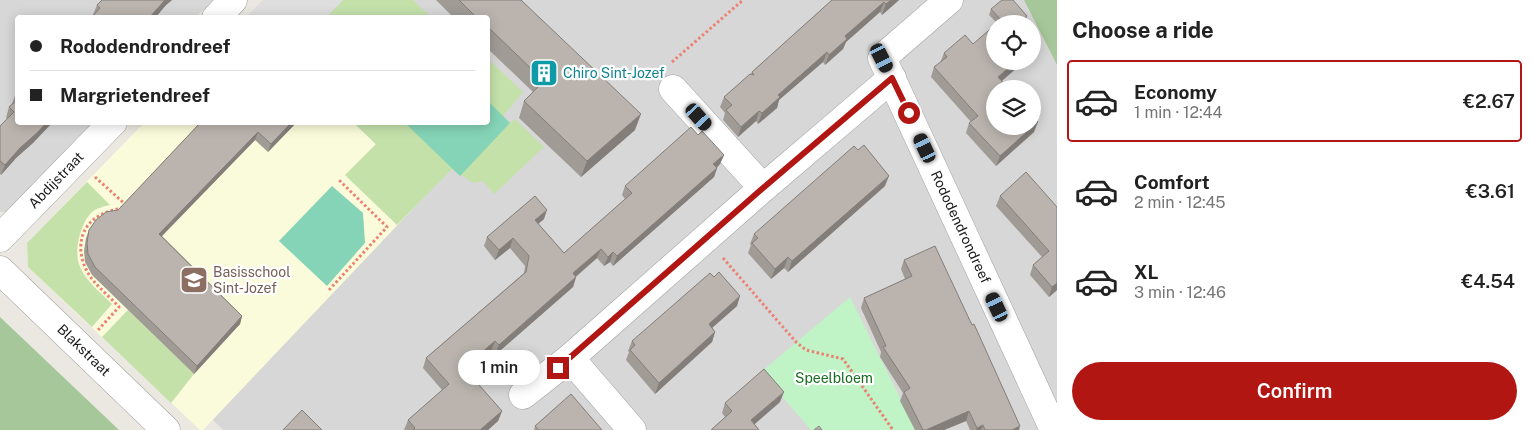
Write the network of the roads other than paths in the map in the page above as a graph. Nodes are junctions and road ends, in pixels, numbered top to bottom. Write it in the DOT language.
graph roads {
  1 [pos="233,0"];
  2 [pos="949,0"];
  3 [pos="219,15"];
  4 [pos="892,78"];
  5 [pos="673,89"];
  6 [pos="110,125"];
  7 [pos="763,188"];
  8 [pos="0,238"];
  9 [pos="0,270"];
  10 [pos="570,358"];
  11 [pos="523,395"];
  12 [pos="166,430"];
  13 [pos="632,430"];
  14 [pos="1054,430"];
  1 -- 3 [label="street"];
  2 -- 4 [label="street, Rododendrondreef"];
  4 -- 7 [label="street"];
  4 -- 14 [label="street, Rododendrondreef"];
  5 -- 7 [label="street"];
  6 -- 8 [label="street, Abdijstraat"];
  7 -- 10 [label="street"];
  9 -- 12 [label="street, Blakstraat"];
  10 -- 11 [label="street"];
  10 -- 13 [label="street"];
}
